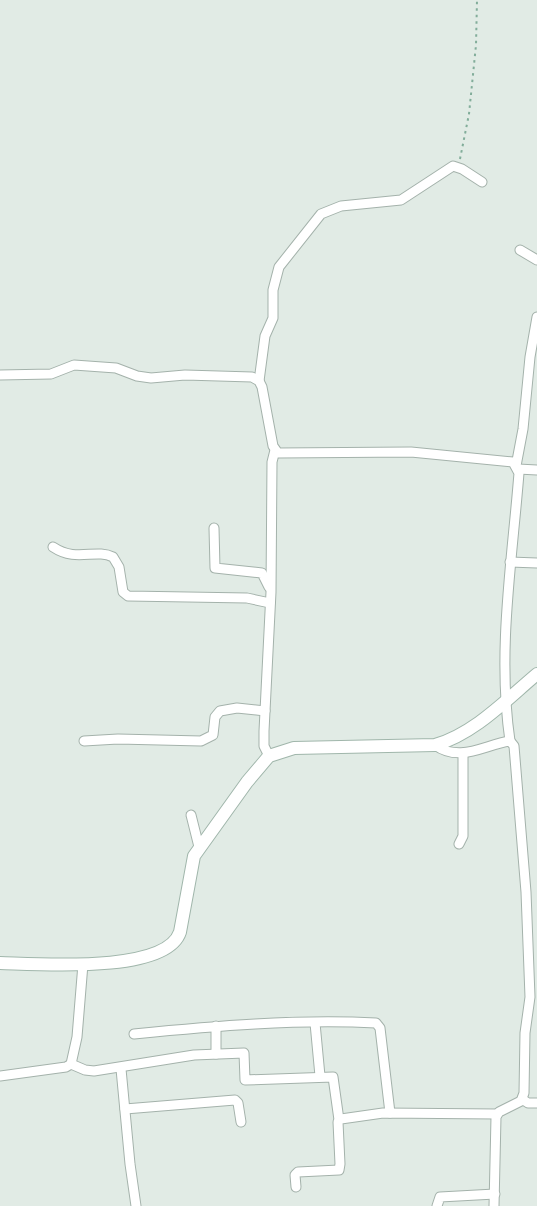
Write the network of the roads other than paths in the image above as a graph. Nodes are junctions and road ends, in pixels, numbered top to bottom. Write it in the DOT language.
graph roads {
  1 [pos="482,182"];
  2 [pos="520,250"];
  3 [pos="537,260"];
  4 [pos="537,317"];
  5 [pos="0,375"];
  6 [pos="259,380"];
  7 [pos="275,450"];
  8 [pos="517,468"];
  9 [pos="537,470"];
  10 [pos="214,528"];
  11 [pos="53,547"];
  12 [pos="510,562"];
  13 [pos="537,563"];
  14 [pos="271,592"];
  15 [pos="270,603"];
  16 [pos="537,674"];
  17 [pos="504,701"];
  18 [pos="265,711"];
  19 [pos="84,741"];
  20 [pos="510,741"];
  21 [pos="435,745"];
  22 [pos="463,753"];
  23 [pos="269,756"];
  24 [pos="191,816"];
  25 [pos="460,844"];
  26 [pos="199,847"];
  27 [pos="533,936"];
  28 [pos="0,964"];
  29 [pos="83,964"];
  30 [pos="315,1023"];
  31 [pos="216,1026"];
  32 [pos="134,1034"];
  33 [pos="216,1054"];
  34 [pos="71,1064"];
  35 [pos="121,1069"];
  36 [pos="0,1076"];
  37 [pos="320,1076"];
  38 [pos="522,1099"];
  39 [pos="537,1102"];
  40 [pos="125,1109"];
  41 [pos="390,1113"];
  42 [pos="497,1114"];
  43 [pos="339,1120"];
  44 [pos="241,1122"];
  45 [pos="296,1187"];
  46 [pos="495,1194"];
  47 [pos="136,1206"];
  48 [pos="437,1206"];
  49 [pos="494,1206"];
  1 -- 6 [label="street"];
  2 -- 3 [label="street"];
  4 -- 8 [label="street"];
  5 -- 6 [label="street"];
  6 -- 7 [label="street"];
  7 -- 8 [label="street"];
  7 -- 14 [label="street"];
  8 -- 9 [label="street"];
  8 -- 12 [label="street"];
  10 -- 14 [label="street"];
  11 -- 15 [label="street"];
  12 -- 13 [label="street"];
  12 -- 17 [label="street"];
  14 -- 15 [label="street"];
  15 -- 18 [label="street"];
  16 -- 17 [label="street"];
  17 -- 20 [label="street"];
  17 -- 21 [label="street"];
  18 -- 19 [label="street"];
  18 -- 23 [label="street"];
  20 -- 22 [label="street"];
  20 -- 27 [label="street"];
  21 -- 22 [label="street"];
  21 -- 23 [label="street"];
  22 -- 25 [label="street"];
  23 -- 26 [label="street"];
  24 -- 26 [label="street"];
  26 -- 29 [label="street"];
  27 -- 38 [label="street"];
  28 -- 29 [label="street"];
  29 -- 34 [label="street"];
  30 -- 31 [label="street"];
  30 -- 37 [label="street"];
  30 -- 41 [label="street"];
  31 -- 32 [label="street"];
  31 -- 33 [label="street"];
  33 -- 35 [label="street"];
  33 -- 37 [label="street"];
  34 -- 35 [label="street"];
  34 -- 36 [label="street"];
  35 -- 40 [label="street"];
  37 -- 43 [label="street"];
  38 -- 39 [label="street"];
  38 -- 42 [label="street"];
  40 -- 44 [label="street"];
  40 -- 47 [label="street"];
  41 -- 42 [label="street"];
  41 -- 43 [label="street"];
  42 -- 46 [label="street"];
  43 -- 45 [label="street"];
  46 -- 48 [label="street"];
  46 -- 49 [label="street"];
}
